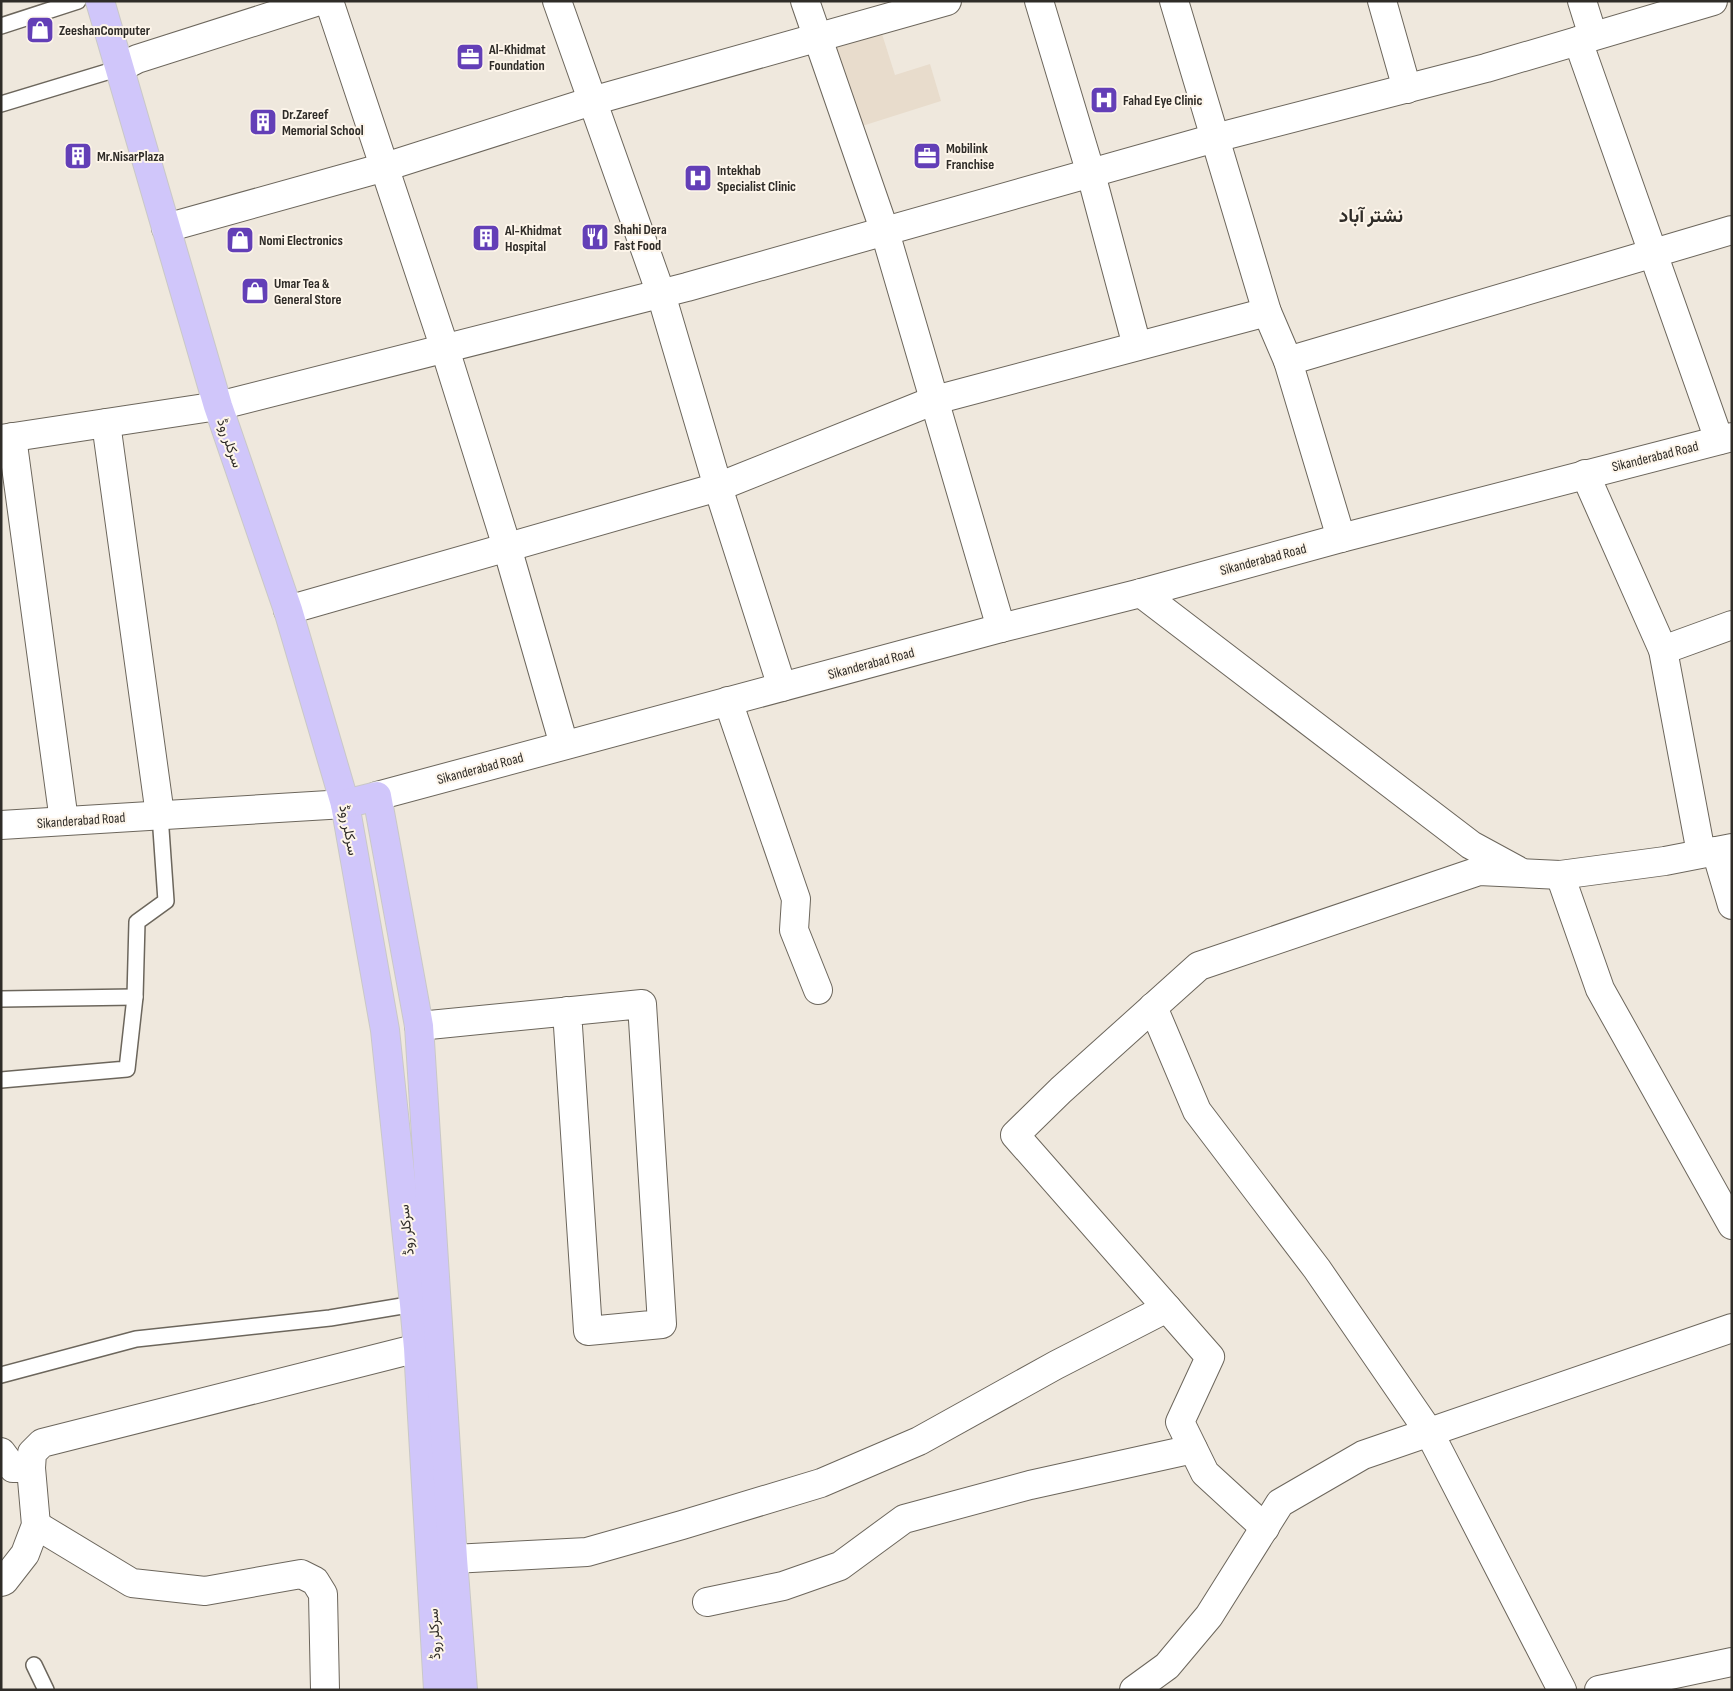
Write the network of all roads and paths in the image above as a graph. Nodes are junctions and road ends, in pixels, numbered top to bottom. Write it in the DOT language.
graph roads {
  1 [pos="78,1"];
  2 [pos="100,1"];
  3 [pos="319,1"];
  4 [pos="330,1"];
  5 [pos="557,1"];
  6 [pos="805,1"];
  7 [pos="947,1"];
  8 [pos="1039,1"];
  9 [pos="1174,1"];
  10 [pos="1382,1"];
  11 [pos="1582,1"];
  12 [pos="1713,1"];
  13 [pos="1,26"];
  14 [pos="817,38"];
  15 [pos="1586,38"];
  16 [pos="120,68"];
  17 [pos="1407,89"];
  18 [pos="592,101"];
  19 [pos="1,104"];
  20 [pos="1215,138"];
  21 [pos="385,167"];
  22 [pos="1091,174"];
  23 [pos="166,228"];
  24 [pos="1732,230"];
  25 [pos="886,232"];
  26 [pos="1653,253"];
  27 [pos="661,294"];
  28 [pos="1267,312"];
  29 [pos="1137,346"];
  30 [pos="445,349"];
  31 [pos="1288,362"];
  32 [pos="935,400"];
  33 [pos="218,406"];
  34 [pos="106,423"];
  35 [pos="7,438"];
  36 [pos="1725,438"];
  37 [pos="1585,474"];
  38 [pos="718,487"];
  39 [pos="1341,538"];
  40 [pos="507,547"];
  41 [pos="1141,593"];
  42 [pos="288,610"];
  43 [pos="1732,625"];
  44 [pos="1001,628"];
  45 [pos="1662,650"];
  46 [pos="782,687"];
  47 [pos="728,701"];
  48 [pos="564,745"];
  49 [pos="377,796"];
  50 [pos="345,804"];
  51 [pos="160,815"];
  52 [pos="64,821"];
  53 [pos="1,825"];
  54 [pos="1716,851"];
  55 [pos="1520,872"];
  56 [pos="1560,875"];
  57 [pos="1732,905"];
  58 [pos="818,990"];
  59 [pos="135,997"];
  60 [pos="1,999"];
  61 [pos="1153,1007"];
  62 [pos="567,1011"];
  63 [pos="419,1026"];
  64 [pos="1,1080"];
  65 [pos="1732,1225"];
  66 [pos="414,1304"];
  67 [pos="1167,1308"];
  68 [pos="1732,1328"];
  69 [pos="418,1348"];
  70 [pos="1,1375"];
  71 [pos="1429,1432"];
  72 [pos="1193,1449"];
  73 [pos="1,1452"];
  74 [pos="31,1468"];
  75 [pos="36,1525"];
  76 [pos="1265,1528"];
  77 [pos="453,1559"];
  78 [pos="1,1582"];
  79 [pos="707,1602"];
  80 [pos="1732,1662"];
  81 [pos="34,1665"];
  82 [pos="46,1690"];
  83 [pos="325,1690"];
  84 [pos="438,1690"];
  85 [pos="463,1690"];
  86 [pos="1134,1690"];
  87 [pos="1562,1690"];
  88 [pos="1599,1690"];
  1 -- 13 [label="lane"];
  2 -- 16 [label="main road, سرکلر روڈ"];
  3 -- 16 [label="street"];
  4 -- 21 [label="street"];
  5 -- 18 [label="street"];
  6 -- 14 [label="street"];
  7 -- 14 [label="street"];
  8 -- 22 [label="street"];
  9 -- 20 [label="street"];
  10 -- 17 [label="street"];
  11 -- 15 [label="street"];
  12 -- 15 [label="street"];
  14 -- 18 [label="street"];
  14 -- 25 [label="street"];
  15 -- 17 [label="street"];
  15 -- 26 [label="street"];
  16 -- 19 [label="lane"];
  16 -- 23 [label="main road, سرکلر روڈ"];
  17 -- 20 [label="street"];
  18 -- 21 [label="street"];
  18 -- 27 [label="street"];
  20 -- 22 [label="street"];
  20 -- 28 [label="street"];
  21 -- 23 [label="street"];
  21 -- 30 [label="street"];
  22 -- 25 [label="street"];
  22 -- 29 [label="street"];
  23 -- 33 [label="main road, سرکلر روڈ"];
  24 -- 26 [label="street"];
  25 -- 27 [label="street"];
  25 -- 32 [label="street"];
  26 -- 31 [label="street"];
  26 -- 36 [label="street"];
  27 -- 30 [label="street"];
  27 -- 38 [label="street"];
  28 -- 29 [label="street"];
  28 -- 31 [label="street"];
  29 -- 32 [label="street"];
  30 -- 33 [label="street"];
  30 -- 40 [label="street"];
  31 -- 39 [label="street"];
  32 -- 38 [label="street"];
  32 -- 44 [label="street"];
  33 -- 34 [label="street"];
  33 -- 42 [label="main road, سرکلر روڈ"];
  34 -- 35 [label="street"];
  34 -- 51 [label="street"];
  35 -- 52 [label="street"];
  36 -- 37 [label="street, Sikanderabad Road"];
  37 -- 39 [label="street, Sikanderabad Road"];
  37 -- 45 [label="street"];
  38 -- 40 [label="street"];
  38 -- 46 [label="street"];
  39 -- 41 [label="street, Sikanderabad Road"];
  40 -- 42 [label="street"];
  40 -- 48 [label="street"];
  41 -- 44 [label="street, Sikanderabad Road"];
  41 -- 55 [label="street"];
  42 -- 50 [label="main road, سرکلر روڈ"];
  43 -- 45 [label="street"];
  44 -- 46 [label="street, Sikanderabad Road"];
  45 -- 54 [label="street"];
  46 -- 47 [label="street, Sikanderabad Road"];
  47 -- 48 [label="street, Sikanderabad Road"];
  47 -- 58 [label="street"];
  48 -- 49 [label="street, Sikanderabad Road"];
  49 -- 50 [label="main road, Sikanderabad Road"];
  49 -- 63 [label="main road"];
  50 -- 51 [label="street, Sikanderabad Road"];
  50 -- 66 [label="main road, سرکلر روڈ"];
  51 -- 52 [label="street, Sikanderabad Road"];
  51 -- 59 [label="lane"];
  52 -- 53 [label="street, Sikanderabad Road"];
  54 -- 56 [label="street"];
  54 -- 57 [label="street"];
  55 -- 56 [label="street"];
  55 -- 61 [label="street"];
  56 -- 65 [label="street"];
  59 -- 60 [label="lane"];
  59 -- 64 [label="lane"];
  61 -- 67 [label="street"];
  61 -- 71 [label="street"];
  62 -- 62 [label="street"];
  62 -- 63 [label="street"];
  63 -- 77 [label="main road"];
  66 -- 69 [label="main road, سرکلر روڈ"];
  66 -- 70 [label="lane"];
  67 -- 72 [label="street"];
  67 -- 77 [label="street"];
  68 -- 71 [label="street"];
  69 -- 74 [label="street"];
  69 -- 84 [label="main road, سرکلر روڈ"];
  71 -- 76 [label="street"];
  71 -- 87 [label="street"];
  72 -- 76 [label="street"];
  72 -- 79 [label="street"];
  73 -- 74 [label="street"];
  74 -- 75 [label="street"];
  75 -- 78 [label="street"];
  75 -- 83 [label="street"];
  76 -- 86 [label="street"];
  77 -- 85 [label="main road"];
  80 -- 88 [label="street"];
  81 -- 82 [label="lane"];
}
